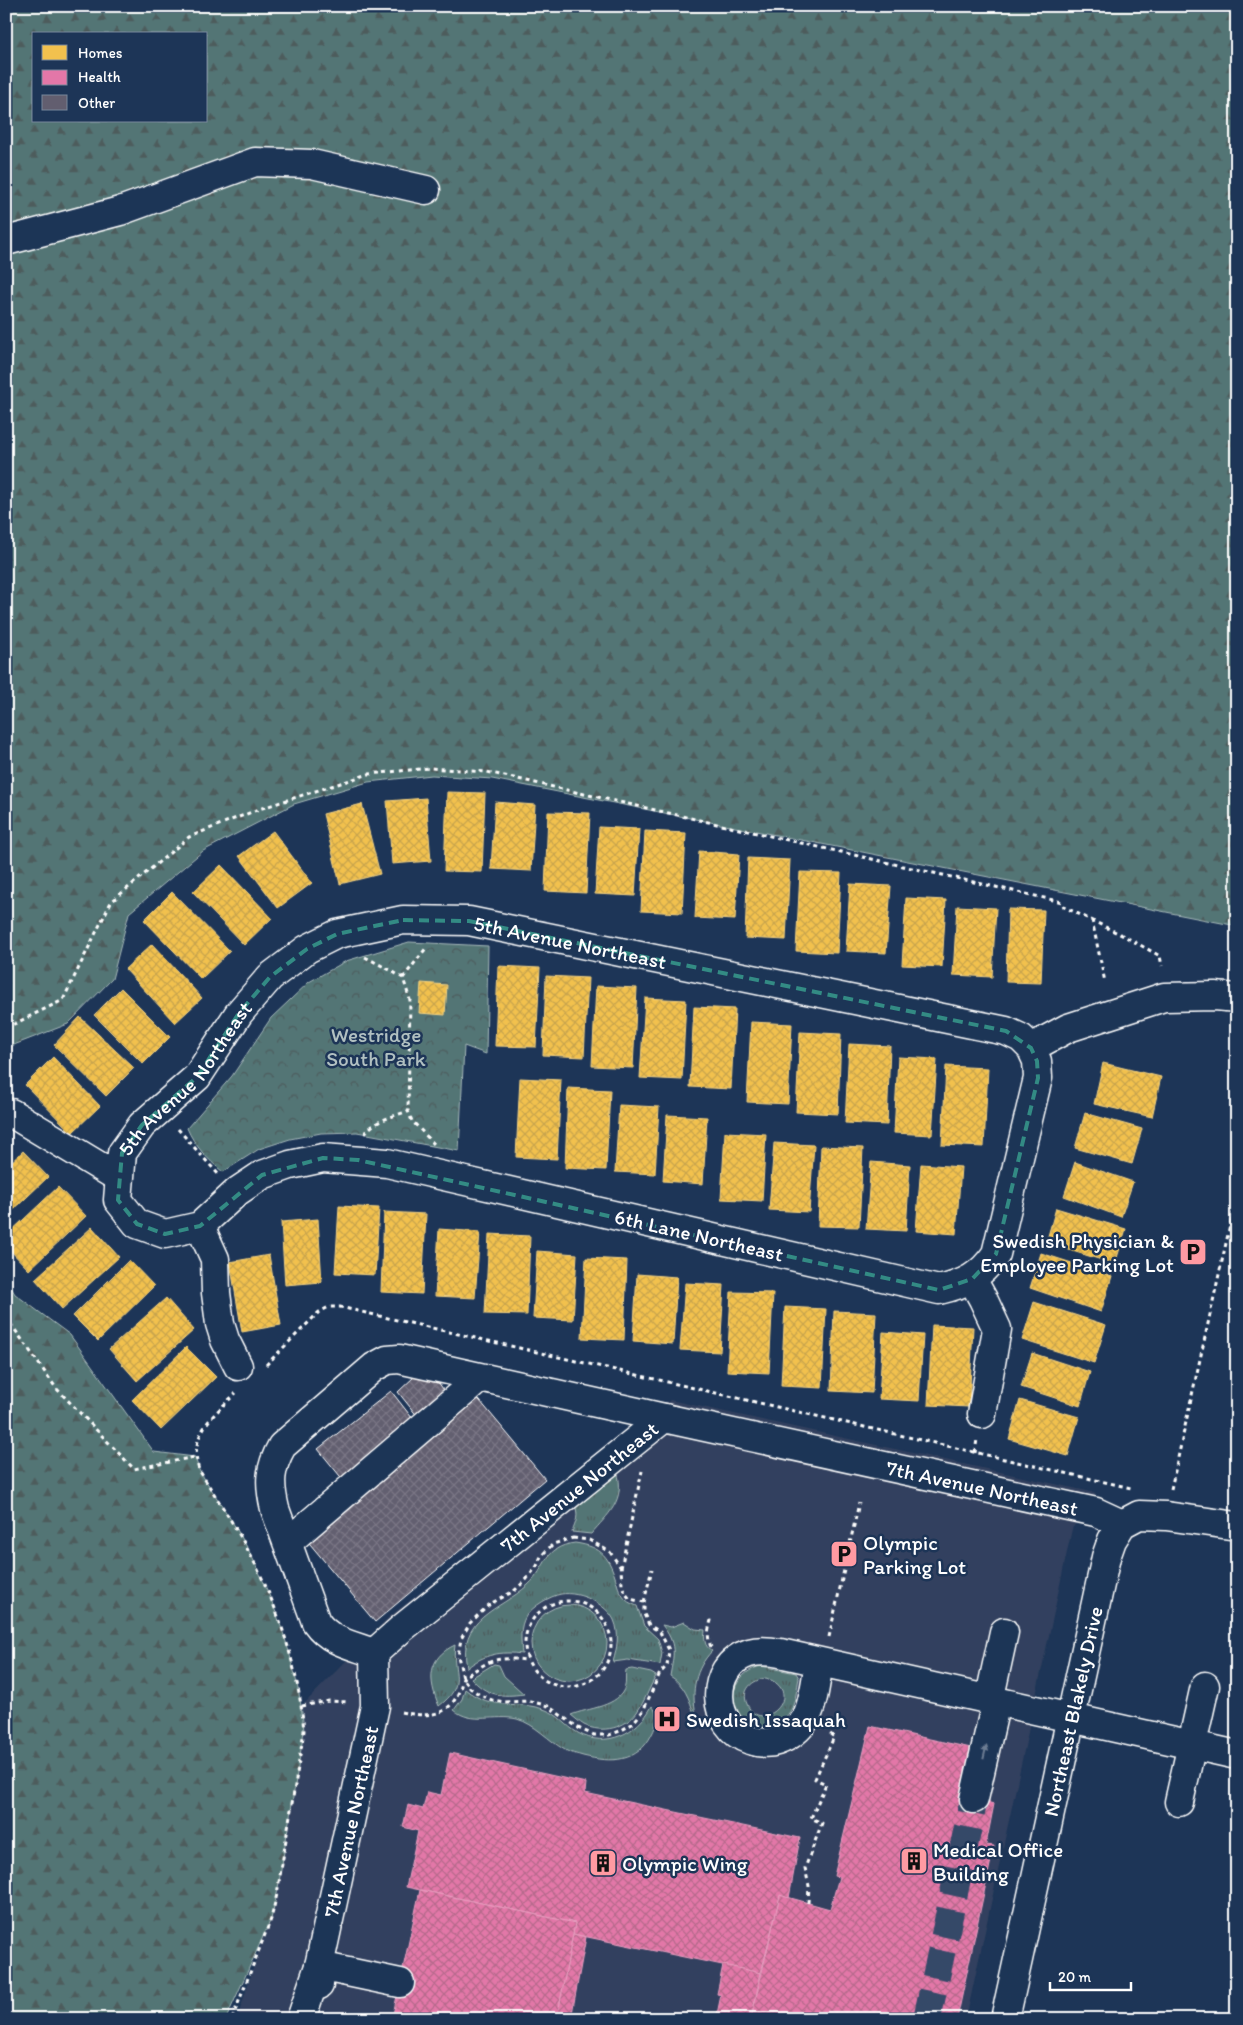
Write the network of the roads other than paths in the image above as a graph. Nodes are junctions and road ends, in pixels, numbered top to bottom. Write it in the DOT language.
graph roads {
  1 [pos="426,190"];
  2 [pos="6,241"];
  3 [pos="1237,998"];
  4 [pos="1031,1048"];
  5 [pos="12,1113"];
  6 [pos="118,1178"];
  7 [pos="200,1226"];
  8 [pos="972,1279"];
  9 [pos="238,1366"];
  10 [pos="480,1378"];
  11 [pos="982,1414"];
  12 [pos="664,1418"];
  13 [pos="1122,1524"];
  14 [pos="1237,1526"];
  15 [pos="288,1542"];
  16 [pos="1004,1632"];
  17 [pos="824,1652"];
  18 [pos="374,1653"];
  19 [pos="1205,1686"];
  20 [pos="993,1702"];
  21 [pos="1070,1719"];
  22 [pos="1192,1745"];
  23 [pos="1237,1755"];
  24 [pos="974,1799"];
  25 [pos="1179,1802"];
  26 [pos="319,1966"];
  27 [pos="400,1983"];
  28 [pos="301,2019"];
  29 [pos="319,2019"];
  30 [pos="1005,2019"];
  1 -- 2 [label="street"];
  3 -- 4 [label="street"];
  4 -- 6 [label="street, 5th Avenue Northeast"];
  4 -- 8 [label="street, 6th Lane Northeast"];
  5 -- 6 [label="street"];
  6 -- 7 [label="street, 5th Avenue Northeast"];
  7 -- 8 [label="street, 6th Lane Northeast"];
  7 -- 9 [label="street"];
  8 -- 11 [label="street"];
  10 -- 12 [label="street"];
  10 -- 15 [label="street"];
  10 -- 15 [label="street"];
  12 -- 13 [label="street, 7th Avenue Northeast"];
  12 -- 18 [label="street, 7th Avenue Northeast"];
  13 -- 14 [label="street"];
  13 -- 21 [label="street, Northeast Blakely Drive"];
  15 -- 18 [label="street"];
  16 -- 20 [label="street"];
  17 -- 20 [label="street"];
  18 -- 26 [label="street, 7th Avenue Northeast"];
  19 -- 22 [label="street"];
  20 -- 21 [label="street"];
  24 -- 20 [label="street, one-way"];
  21 -- 22 [label="street"];
  21 -- 30 [label="street, Northeast Blakely Drive"];
  22 -- 23 [label="street"];
  22 -- 25 [label="street"];
  26 -- 27 [label="street"];
  26 -- 28 [label="street, 7th Avenue Northeast"];
  26 -- 29 [label="street"];
}
